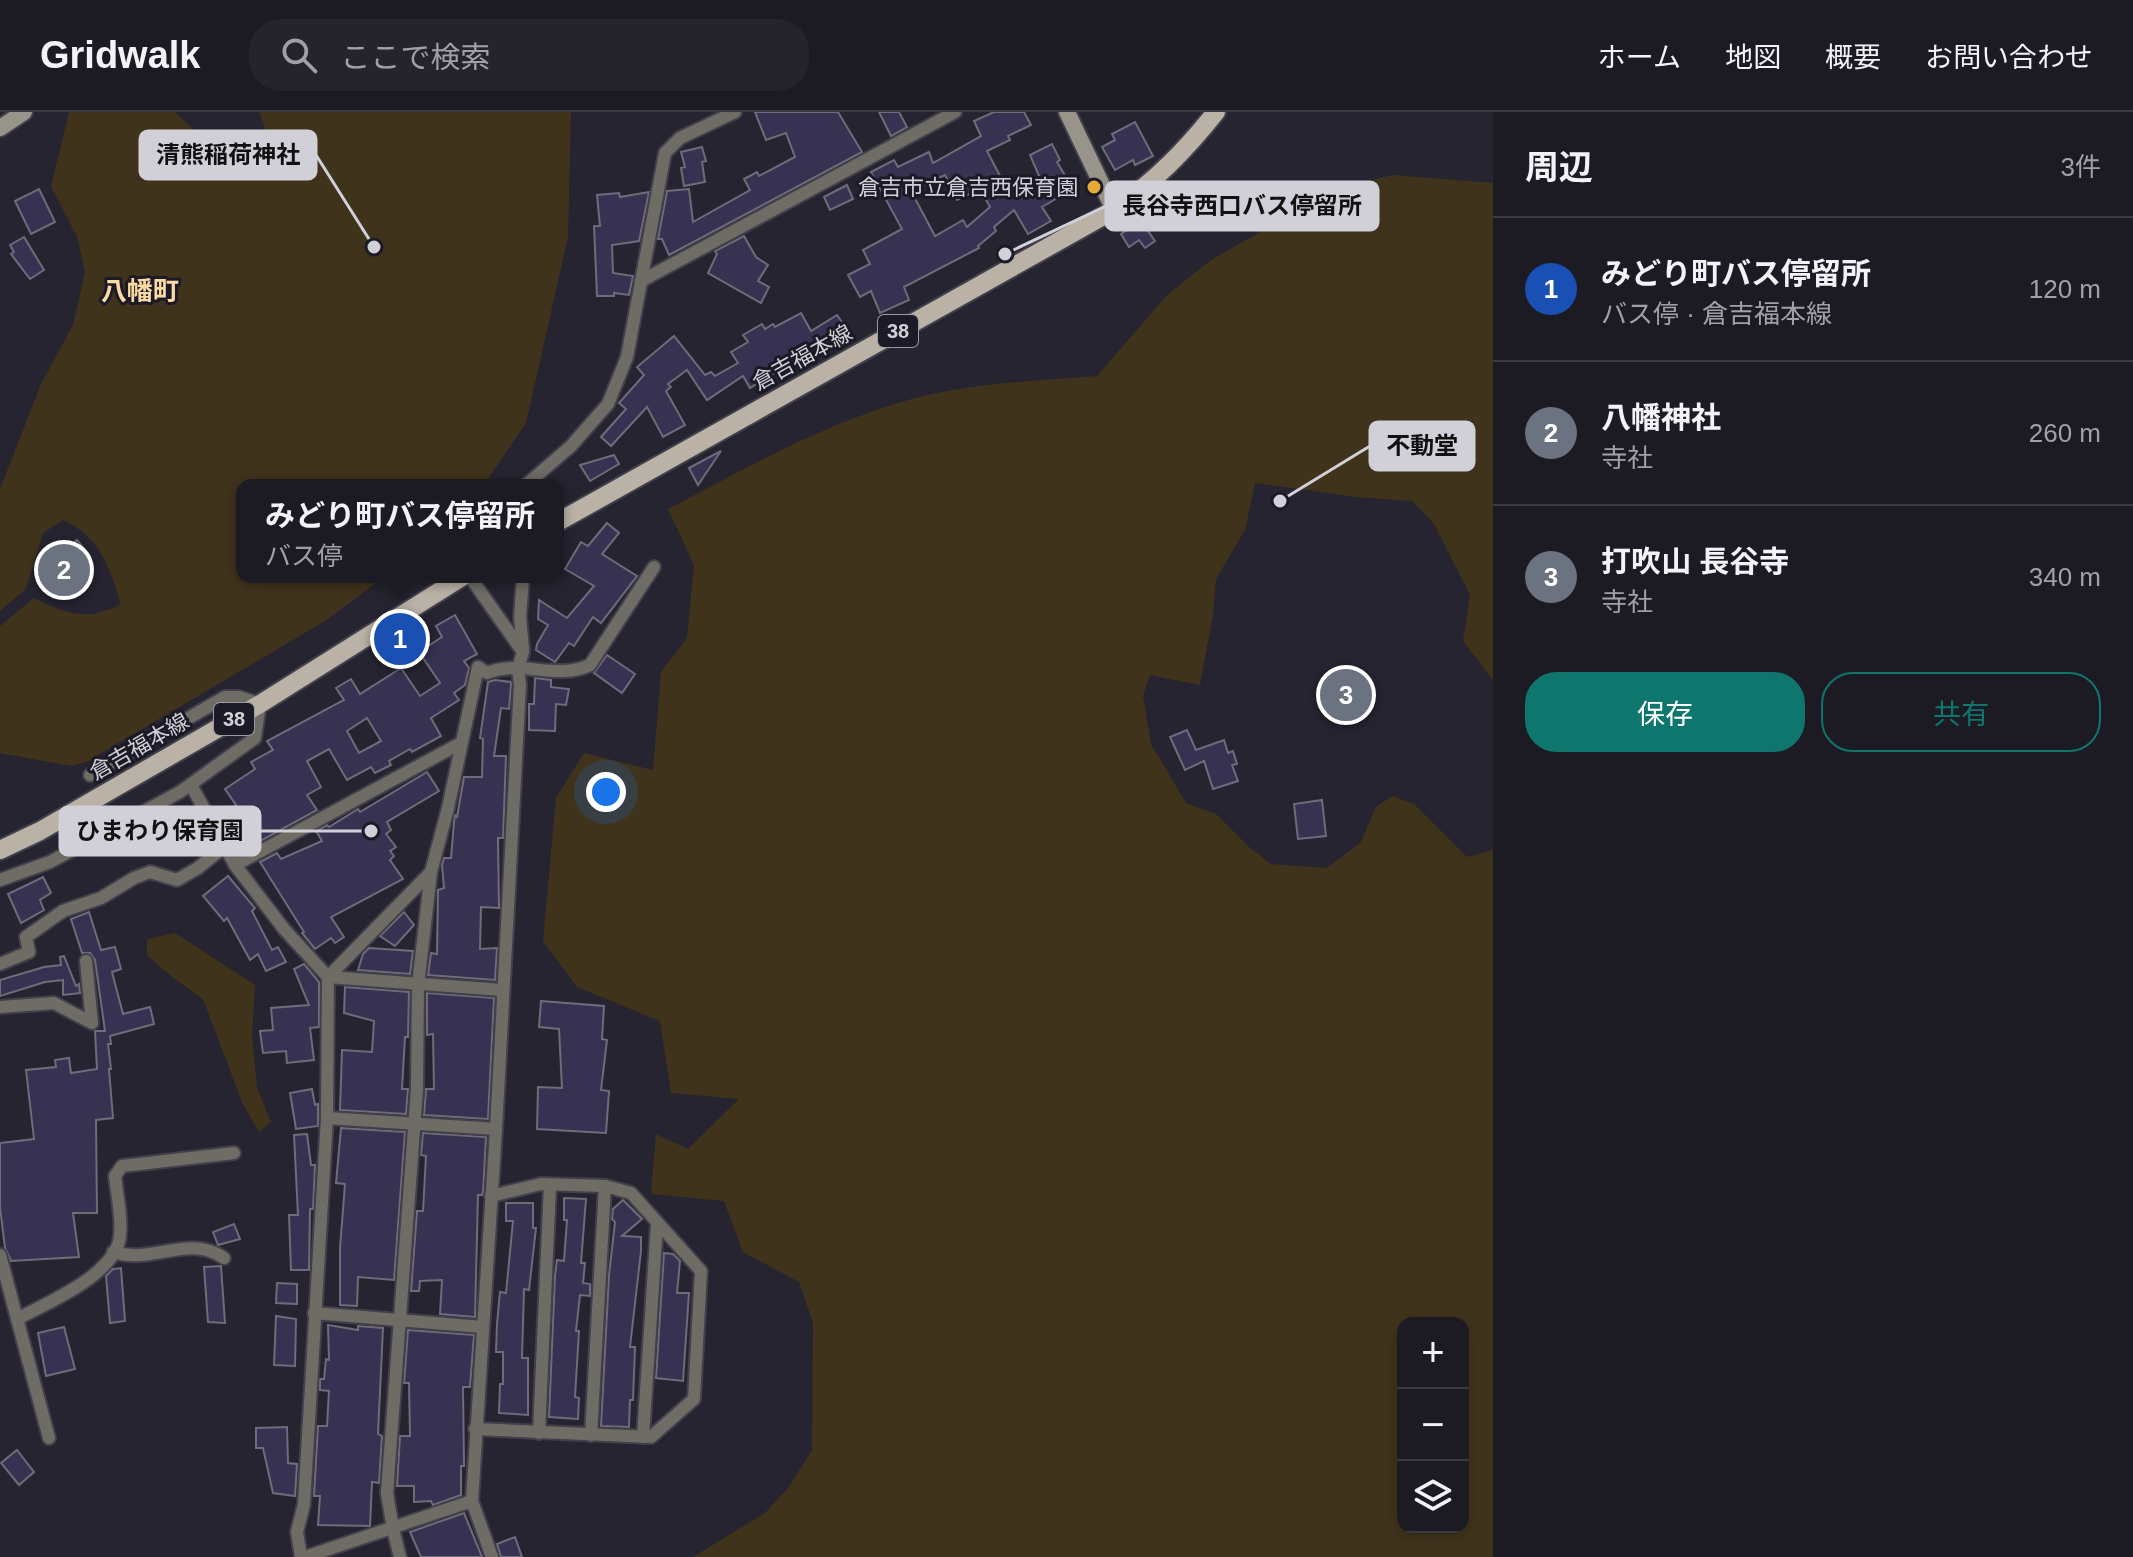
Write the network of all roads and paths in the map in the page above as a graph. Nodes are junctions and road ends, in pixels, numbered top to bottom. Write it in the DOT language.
graph roads {
  1 [pos="24,112"];
  2 [pos="735,112"];
  3 [pos="955,112"];
  4 [pos="1067,112"];
  5 [pos="1216,112"];
  6 [pos="0,128"];
  7 [pos="1114,210"];
  8 [pos="641,281"];
  9 [pos="533,479"];
  10 [pos="564,519"];
  11 [pos="654,567"];
  12 [pos="452,583"];
  13 [pos="474,583"];
  14 [pos="523,583"];
  15 [pos="523,652"];
  16 [pos="518,668"];
  17 [pos="260,704"];
  18 [pos="461,743"];
  19 [pos="90,775"];
  20 [pos="191,785"];
  21 [pos="225,846"];
  22 [pos="0,850"];
  23 [pos="235,865"];
  24 [pos="431,872"];
  25 [pos="0,880"];
  26 [pos="86,961"];
  27 [pos="0,964"];
  28 [pos="328,977"];
  29 [pos="418,985"];
  30 [pos="502,990"];
  31 [pos="0,1007"];
  32 [pos="327,1118"];
  33 [pos="414,1125"];
  34 [pos="496,1129"];
  35 [pos="234,1153"];
  36 [pos="550,1185"];
  37 [pos="605,1186"];
  38 [pos="491,1196"];
  39 [pos="657,1224"];
  40 [pos="113,1252"];
  41 [pos="0,1255"];
  42 [pos="224,1258"];
  43 [pos="314,1313"];
  44 [pos="17,1319"];
  45 [pos="399,1320"];
  46 [pos="482,1327"];
  47 [pos="475,1429"];
  48 [pos="539,1433"];
  49 [pos="591,1435"];
  50 [pos="643,1437"];
  51 [pos="49,1438"];
  52 [pos="472,1501"];
  53 [pos="393,1529"];
  54 [pos="303,1557"];
  55 [pos="400,1557"];
  56 [pos="492,1557"];
  1 -- 6 [label="street"];
  2 -- 8 [label="street"];
  3 -- 8 [label="street"];
  4 -- 7 [label="street"];
  5 -- 7 [label="main road, 倉吉福本線 / 38"];
  7 -- 10 [label="main road, 倉吉福本線 / 38"];
  8 -- 9 [label="street"];
  11 -- 16 [label="street"];
  12 -- 17 [label="main road, 倉吉福本線 / 38"];
  13 -- 15 [label="street"];
  14 -- 15 [label="street"];
  15 -- 16 [label="street"];
  16 -- 18 [label="street"];
  16 -- 30 [label="street"];
  17 -- 19 [label="street"];
  17 -- 20 [label="street"];
  17 -- 22 [label="main road, 倉吉福本線 / 38"];
  18 -- 23 [label="street"];
  18 -- 24 [label="street"];
  20 -- 21 [label="street"];
  20 -- 25 [label="street"];
  21 -- 23 [label="street"];
  21 -- 27 [label="street"];
  23 -- 28 [label="street"];
  24 -- 28 [label="street"];
  24 -- 29 [label="street"];
  26 -- 31 [label="street"];
  28 -- 29 [label="street"];
  28 -- 32 [label="street"];
  29 -- 30 [label="street"];
  29 -- 33 [label="street"];
  30 -- 34 [label="street"];
  32 -- 33 [label="street"];
  32 -- 43 [label="street"];
  33 -- 34 [label="street"];
  33 -- 45 [label="street"];
  34 -- 38 [label="street"];
  35 -- 40 [label="street"];
  36 -- 37 [label="street"];
  36 -- 38 [label="street"];
  36 -- 48 [label="street"];
  37 -- 39 [label="street"];
  37 -- 49 [label="street"];
  38 -- 46 [label="street"];
  39 -- 50 [label="street"];
  39 -- 50 [label="street"];
  40 -- 42 [label="street"];
  40 -- 44 [label="street"];
  41 -- 44 [label="street"];
  43 -- 45 [label="street"];
  43 -- 54 [label="street"];
  44 -- 51 [label="street"];
  45 -- 46 [label="street"];
  45 -- 53 [label="street"];
  46 -- 47 [label="street"];
  47 -- 48 [label="street"];
  47 -- 52 [label="street"];
  48 -- 49 [label="street"];
  49 -- 50 [label="street"];
  52 -- 53 [label="street"];
  52 -- 56 [label="street"];
  53 -- 54 [label="street"];
  53 -- 55 [label="street"];
}
